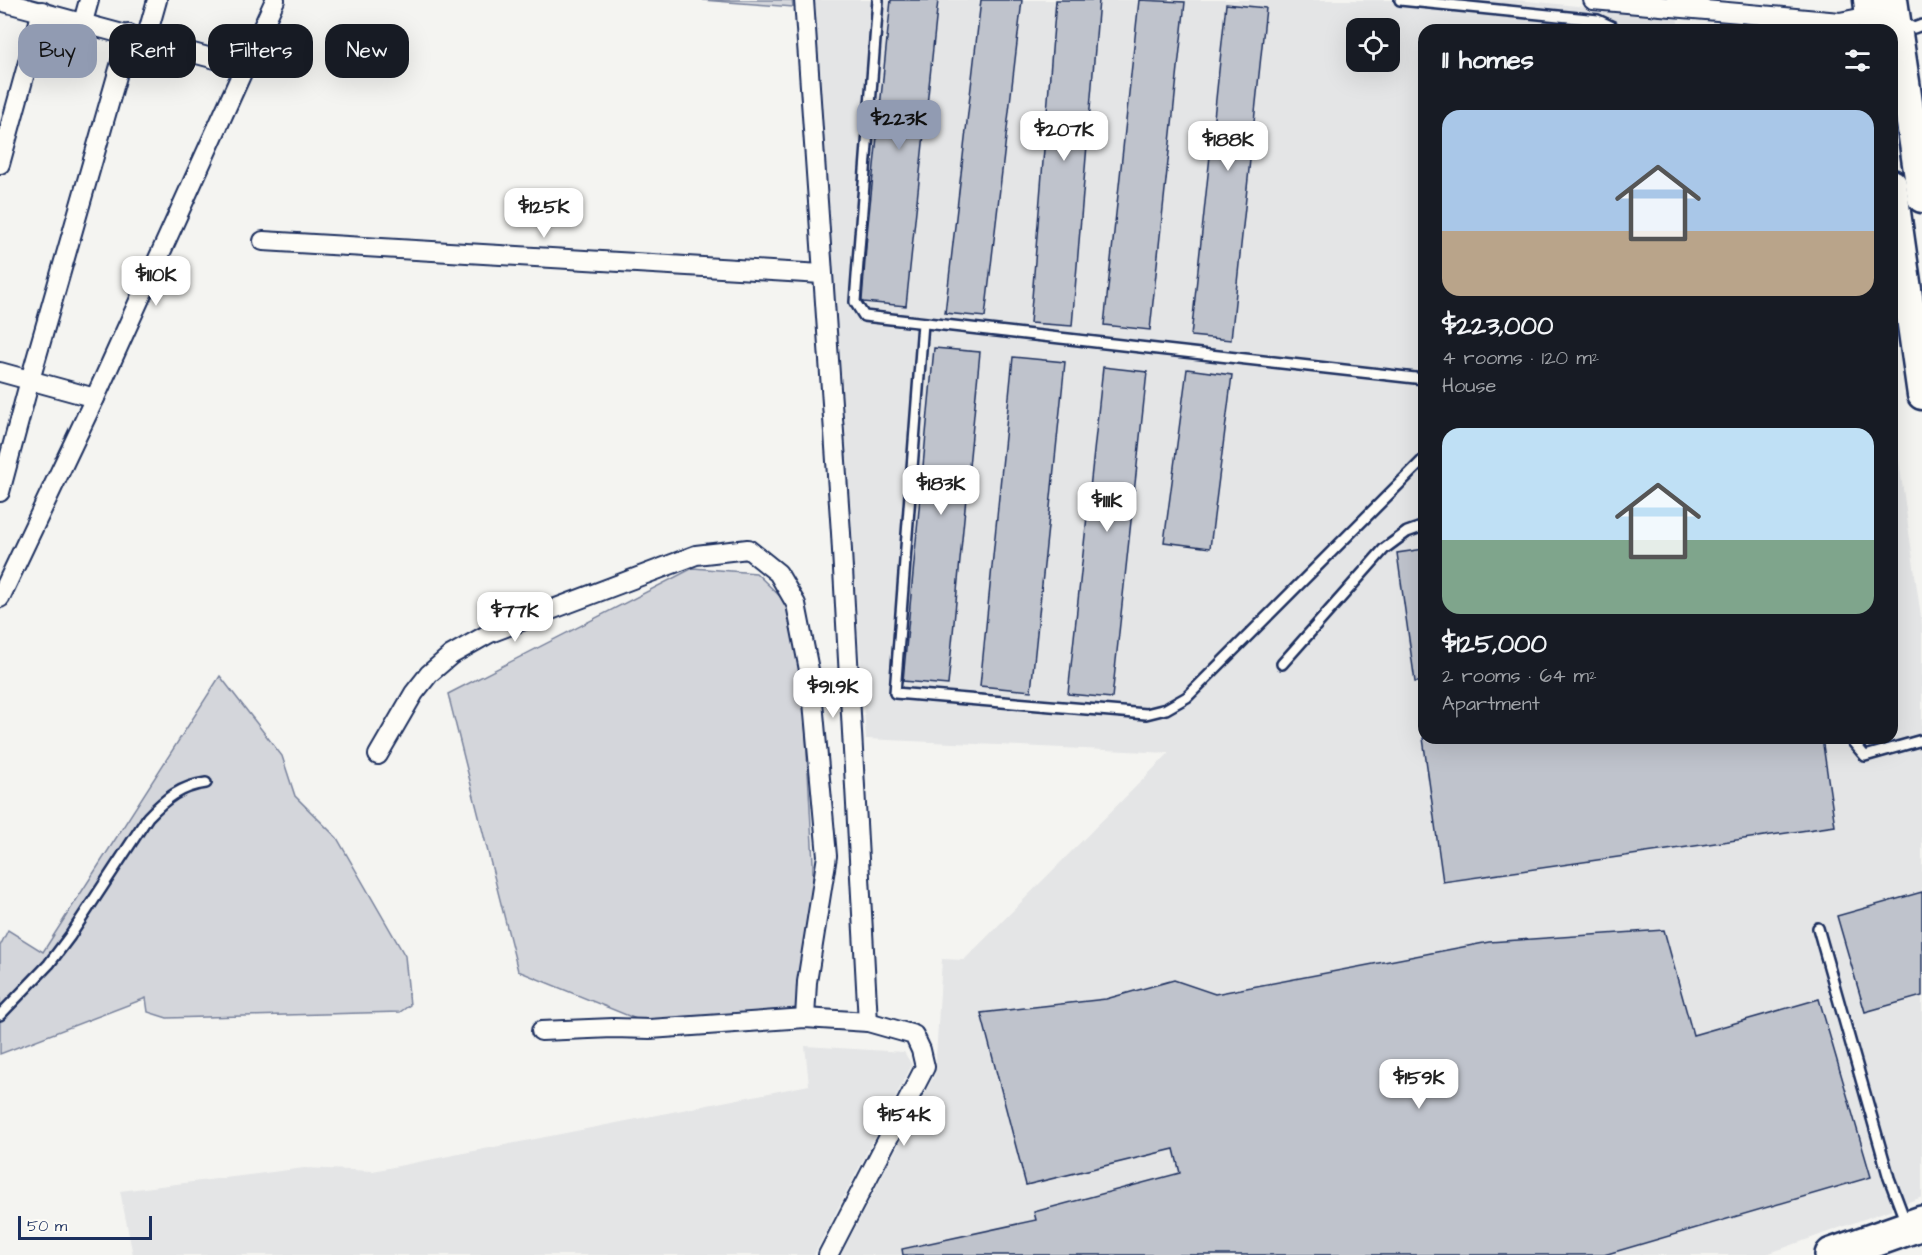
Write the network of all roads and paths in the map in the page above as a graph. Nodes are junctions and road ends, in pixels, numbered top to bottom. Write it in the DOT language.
graph roads {
  1 [pos="89,0"];
  2 [pos="157,0"];
  3 [pos="275,0"];
  4 [pos="804,0"];
  5 [pos="878,0"];
  6 [pos="1400,0"];
  7 [pos="1593,0"];
  8 [pos="11,2"];
  9 [pos="42,11"];
  10 [pos="1887,15"];
  11 [pos="83,22"];
  12 [pos="144,24"];
  13 [pos="264,24"];
  14 [pos="1607,24"];
  15 [pos="109,29"];
  16 [pos="1898,73"];
  17 [pos="124,78"];
  18 [pos="240,78"];
  19 [pos="0,164"];
  20 [pos="1922,198"];
  21 [pos="1898,226"];
  22 [pos="263,241"];
  23 [pos="822,273"];
  24 [pos="923,323"];
  25 [pos="0,372"];
  26 [pos="1418,378"];
  27 [pos="30,380"];
  28 [pos="1922,395"];
  29 [pos="95,398"];
  30 [pos="1418,465"];
  31 [pos="0,492"];
  32 [pos="1418,527"];
  33 [pos="0,598"];
  34 [pos="1282,664"];
  35 [pos="1922,740"];
  36 [pos="1855,744"];
  37 [pos="378,755"];
  38 [pos="206,783"];
  39 [pos="1818,928"];
  40 [pos="0,1015"];
  41 [pos="805,1018"];
  42 [pos="868,1022"];
  43 [pos="541,1031"];
  44 [pos="1915,1226"];
  45 [pos="828,1255"];
  46 [pos="1832,1255"];
  1 -- 11 [label="street"];
  2 -- 12 [label="street"];
  3 -- 13 [label="street"];
  4 -- 23 [label="street"];
  5 -- 24 [label="lane"];
  6 -- 14 [label="lane"];
  7 -- 10 [label="street"];
  8 -- 9 [label="street"];
  9 -- 11 [label="street"];
  9 -- 19 [label="street"];
  11 -- 15 [label="street"];
  16 -- 20 [label="main road"];
  17 -- 27 [label="street"];
  18 -- 29 [label="street"];
  21 -- 28 [label="main road"];
  22 -- 23 [label="street"];
  23 -- 42 [label="street"];
  24 -- 26 [label="lane"];
  24 -- 30 [label="lane"];
  25 -- 27 [label="street"];
  27 -- 29 [label="street"];
  27 -- 31 [label="street"];
  29 -- 33 [label="street"];
  32 -- 34 [label="lane"];
  35 -- 36 [label="lane"];
  37 -- 41 [label="street"];
  38 -- 40 [label="lane"];
  39 -- 44 [label="lane"];
  41 -- 42 [label="street"];
  41 -- 43 [label="street"];
  42 -- 45 [label="street"];
  44 -- 46 [label="highway"];
}
